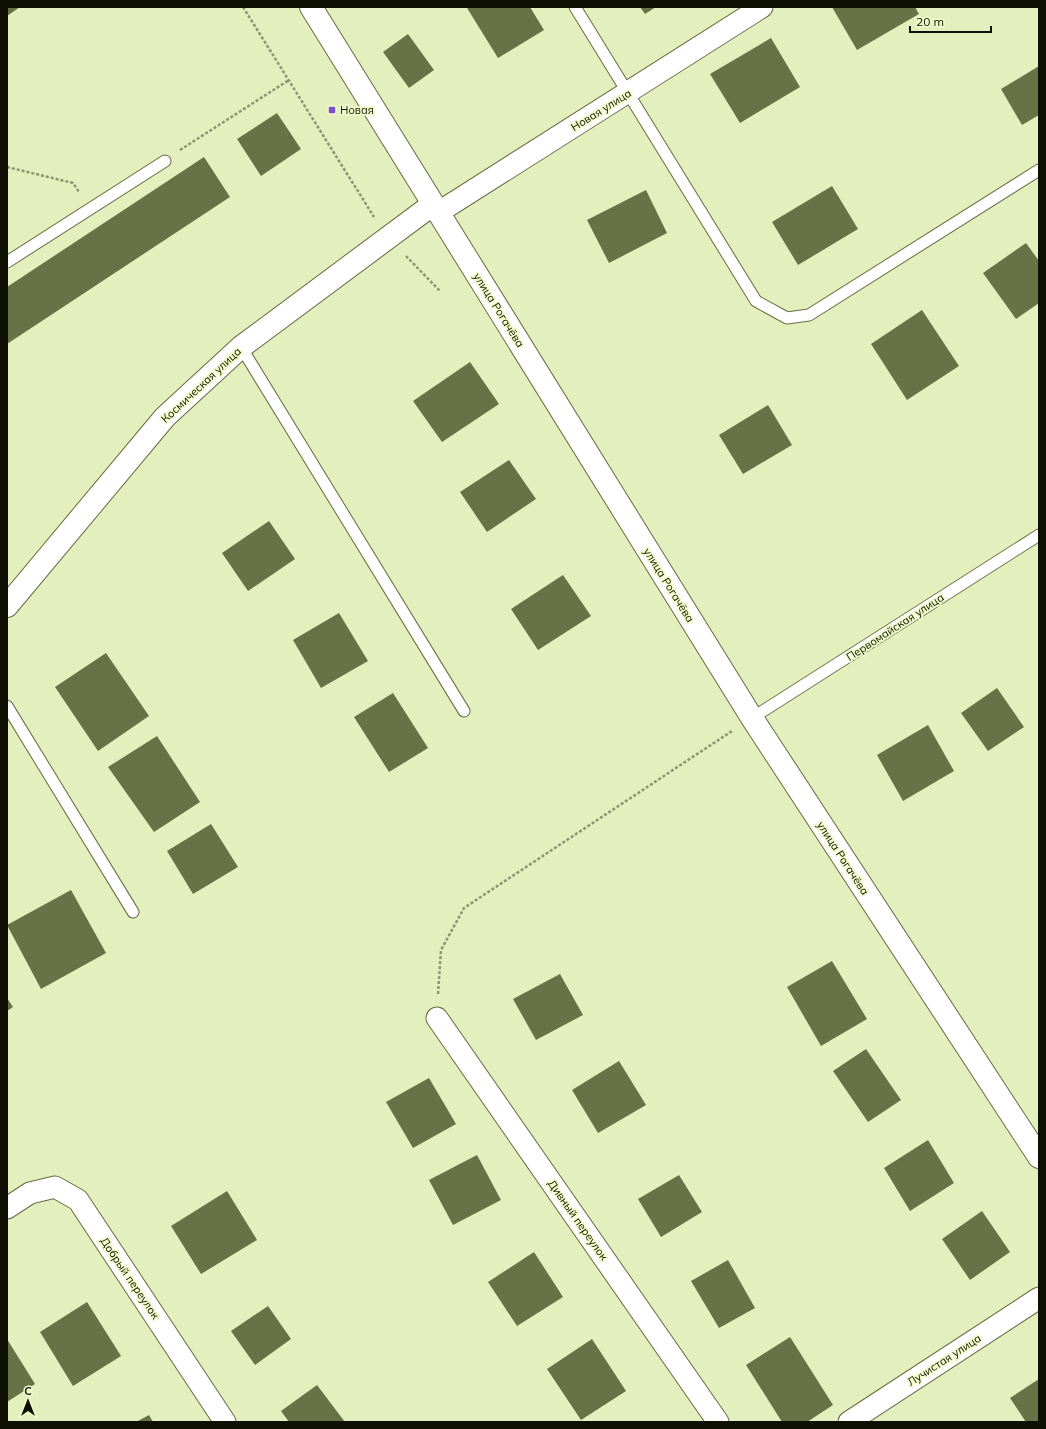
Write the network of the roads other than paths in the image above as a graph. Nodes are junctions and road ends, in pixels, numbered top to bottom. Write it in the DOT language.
graph roads {
  1 [pos="311,7"];
  2 [pos="575,7"];
  3 [pos="762,7"];
  4 [pos="629,92"];
  5 [pos="165,161"];
  6 [pos="1039,170"];
  7 [pos="436,208"];
  8 [pos="7,262"];
  9 [pos="240,347"];
  10 [pos="1039,535"];
  11 [pos="7,606"];
  12 [pos="7,706"];
  13 [pos="464,711"];
  14 [pos="752,718"];
  15 [pos="133,912"];
  16 [pos="437,1018"];
  17 [pos="1039,1156"];
  18 [pos="7,1208"];
  19 [pos="1039,1298"];
  20 [pos="225,1422"];
  21 [pos="718,1422"];
  22 [pos="849,1422"];
  1 -- 7 [label="street, улица Рогачёва"];
  2 -- 4 [label="lane"];
  3 -- 4 [label="street, Новая улица"];
  4 -- 6 [label="lane"];
  4 -- 7 [label="street, Новая улица"];
  5 -- 8 [label="lane"];
  7 -- 9 [label="street, Космическая улица"];
  7 -- 14 [label="street, улица Рогачёва"];
  9 -- 11 [label="street, Космическая улица"];
  9 -- 13 [label="lane"];
  10 -- 14 [label="lane, Первомайская улица"];
  12 -- 15 [label="lane"];
  14 -- 17 [label="street, улица Рогачёва"];
  16 -- 21 [label="street, Дивный переулок"];
  18 -- 20 [label="street, Добрый переулок"];
  19 -- 22 [label="street, Лучистая улица"];
}
